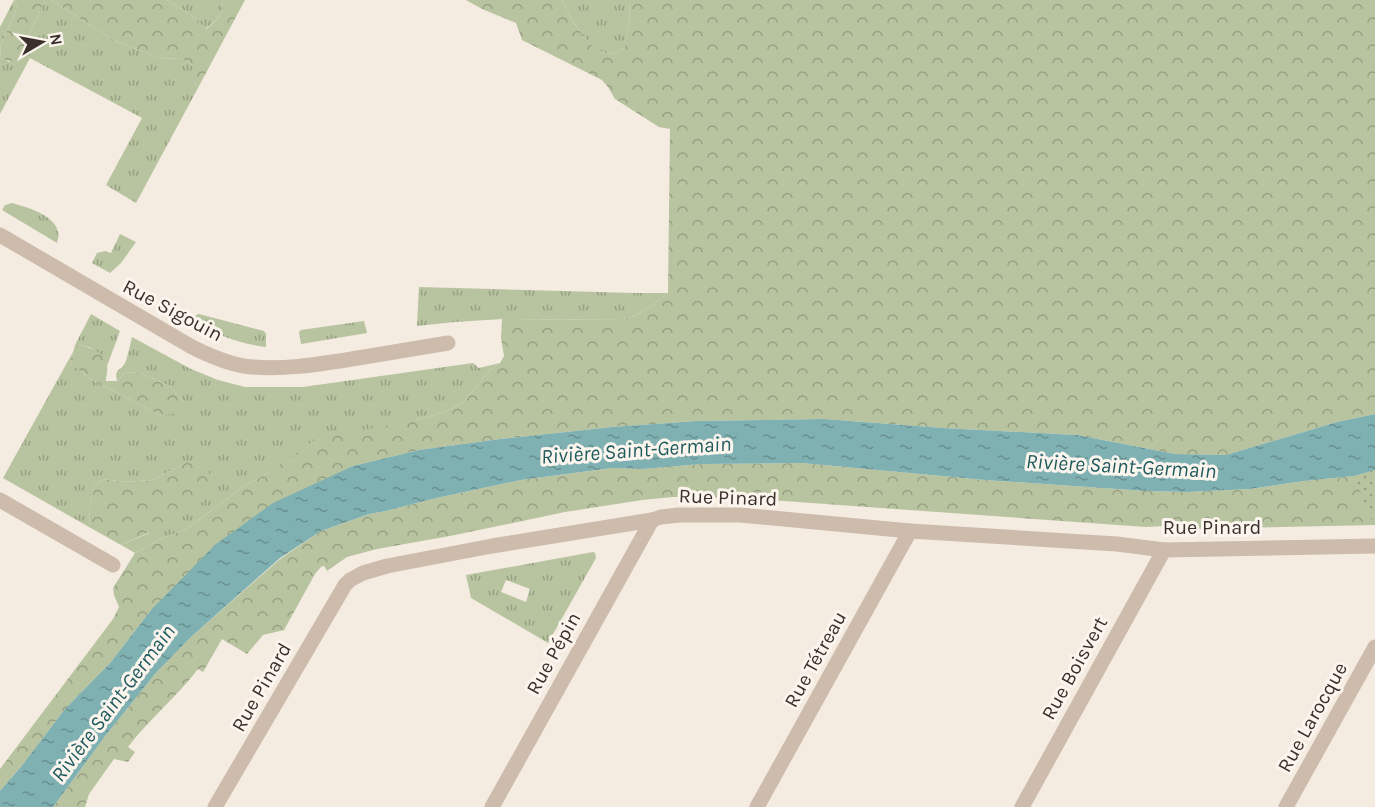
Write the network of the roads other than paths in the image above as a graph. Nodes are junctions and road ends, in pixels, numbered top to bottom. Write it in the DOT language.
graph roads {
  1 [pos="0,235"];
  2 [pos="448,343"];
  3 [pos="0,500"];
  4 [pos="652,520"];
  5 [pos="910,531"];
  6 [pos="1375,546"];
  7 [pos="1164,550"];
  8 [pos="113,565"];
  9 [pos="1375,647"];
  10 [pos="215,807"];
  11 [pos="492,807"];
  12 [pos="757,807"];
  13 [pos="1022,807"];
  14 [pos="1286,807"];
  1 -- 2 [label="street, Rue Sigouin"];
  3 -- 8 [label="street"];
  4 -- 5 [label="street, Rue Pinard"];
  4 -- 10 [label="street, Rue Pinard"];
  4 -- 11 [label="street, Rue Pépin"];
  5 -- 7 [label="street, Rue Pinard"];
  5 -- 12 [label="street, Rue Tétreau"];
  6 -- 7 [label="street, Rue Pinard"];
  7 -- 13 [label="street, Rue Boisvert"];
  9 -- 14 [label="street, Rue Larocque"];
}
